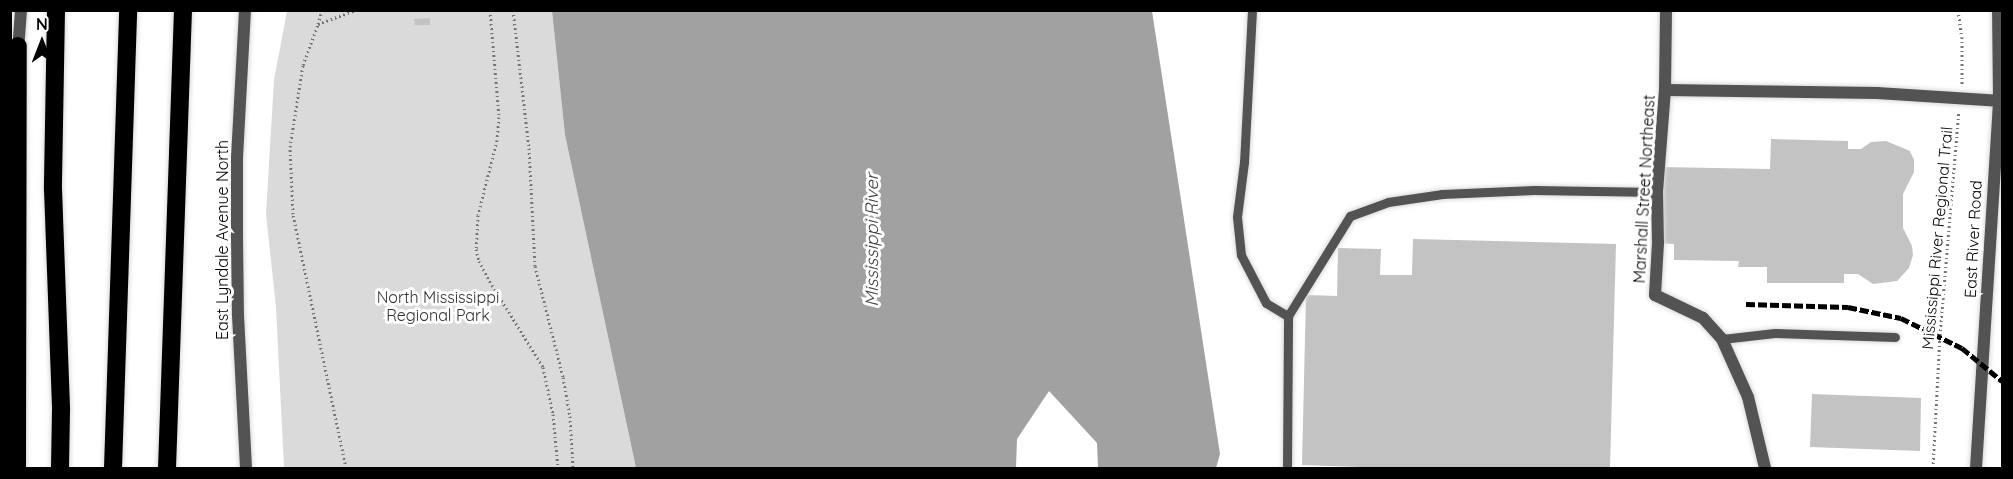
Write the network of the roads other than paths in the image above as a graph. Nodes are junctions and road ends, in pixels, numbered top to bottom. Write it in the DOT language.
graph roads {
  1 [pos="21,10"];
  2 [pos="56,10"];
  3 [pos="128,10"];
  4 [pos="183,10"];
  5 [pos="245,10"];
  6 [pos="1252,10"];
  7 [pos="1666,10"];
  8 [pos="1998,10"];
  9 [pos="18,46"];
  10 [pos="1665,90"];
  11 [pos="2001,101"];
  12 [pos="10,128"];
  13 [pos="1657,192"];
  14 [pos="1288,316"];
  15 [pos="1895,337"];
  16 [pos="1722,339"];
  17 [pos="17,468"];
  18 [pos="60,468"];
  19 [pos="112,468"];
  20 [pos="167,468"];
  21 [pos="246,468"];
  22 [pos="1287,468"];
  23 [pos="1765,468"];
  24 [pos="1976,468"];
  1 -- 9 [label="street"];
  2 -- 18 [label="highway"];
  3 -- 19 [label="highway"];
  4 -- 20 [label="highway"];
  5 -- 21 [label="street, East Lyndale Avenue North"];
  6 -- 14 [label="lane"];
  7 -- 10 [label="street, Marshall Street Northeast"];
  8 -- 11 [label="street, East River Road"];
  9 -- 12 [label="street"];
  9 -- 17 [label="highway"];
  10 -- 11 [label="street"];
  10 -- 13 [label="street, Marshall Street Northeast"];
  11 -- 24 [label="street, East River Road"];
  13 -- 14 [label="lane"];
  13 -- 16 [label="street, Marshall Street Northeast"];
  14 -- 22 [label="lane"];
  15 -- 16 [label="lane"];
  16 -- 23 [label="street, Marshall Street Northeast"];
}
